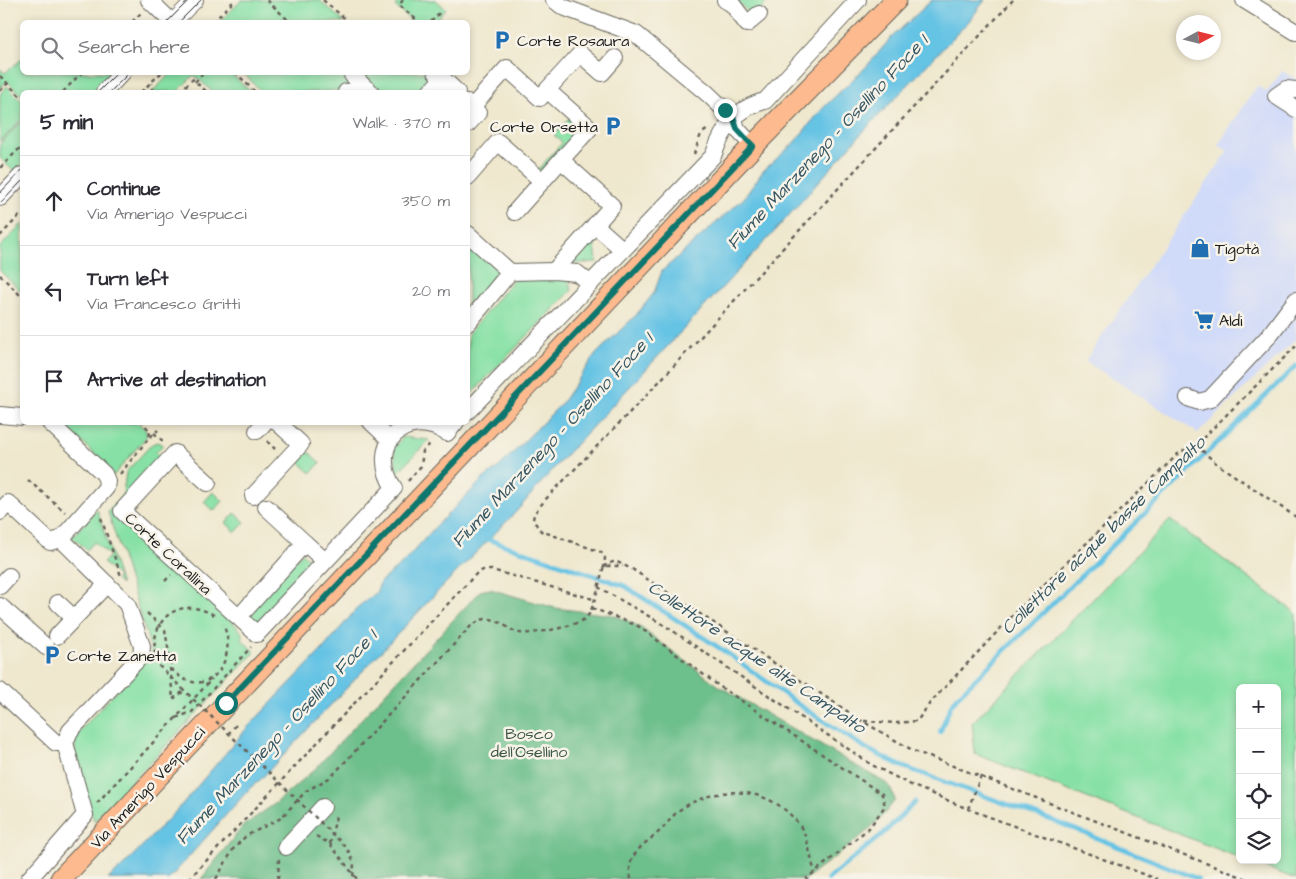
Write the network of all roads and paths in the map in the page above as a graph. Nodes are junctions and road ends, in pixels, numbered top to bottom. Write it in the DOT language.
graph roads {
  1 [pos="149,0"];
  2 [pos="195,0"];
  3 [pos="235,0"];
  4 [pos="267,0"];
  5 [pos="323,0"];
  6 [pos="403,0"];
  7 [pos="554,0"];
  8 [pos="725,0"];
  9 [pos="858,0"];
  10 [pos="896,0"];
  11 [pos="1013,0"];
  12 [pos="1244,0"];
  13 [pos="440,12"];
  14 [pos="758,14"];
  15 [pos="170,20"];
  16 [pos="174,20"];
  17 [pos="215,20"];
  18 [pos="288,20"];
  19 [pos="348,20"];
  20 [pos="417,20"];
  21 [pos="433,20"];
  22 [pos="1296,32"];
  23 [pos="615,58"];
  24 [pos="79,75"];
  25 [pos="121,75"];
  26 [pos="159,75"];
  27 [pos="201,75"];
  28 [pos="238,75"];
  29 [pos="352,75"];
  30 [pos="0,76"];
  31 [pos="439,76"];
  32 [pos="153,81"];
  33 [pos="195,82"];
  34 [pos="8,83"];
  35 [pos="65,90"];
  36 [pos="106,90"];
  37 [pos="143,90"];
  38 [pos="152,90"];
  39 [pos="182,90"];
  40 [pos="205,90"];
  41 [pos="253,90"];
  42 [pos="368,90"];
  43 [pos="431,90"];
  44 [pos="455,90"];
  45 [pos="548,90"];
  46 [pos="1296,90"];
  47 [pos="0,91"];
  48 [pos="20,96"];
  49 [pos="470,105"];
  50 [pos="1296,109"];
  51 [pos="734,119"];
  52 [pos="470,122"];
  53 [pos="753,146"];
  54 [pos="20,148"];
  55 [pos="561,160"];
  56 [pos="0,168"];
  57 [pos="470,175"];
  58 [pos="20,177"];
  59 [pos="542,181"];
  60 [pos="0,198"];
  61 [pos="515,212"];
  62 [pos="20,215"];
  63 [pos="595,225"];
  64 [pos="0,236"];
  65 [pos="470,236"];
  66 [pos="622,249"];
  67 [pos="554,271"];
  68 [pos="510,272"];
  69 [pos="0,275"];
  70 [pos="589,283"];
  71 [pos="20,295"];
  72 [pos="1296,300"];
  73 [pos="470,322"];
  74 [pos="1296,346"];
  75 [pos="1188,398"];
  76 [pos="470,409"];
  77 [pos="0,415"];
  78 [pos="20,417"];
  79 [pos="52,425"];
  80 [pos="286,425"];
  81 [pos="374,425"];
  82 [pos="408,425"];
  83 [pos="432,425"];
  84 [pos="261,427"];
  85 [pos="449,429"];
  86 [pos="158,430"];
  87 [pos="149,438"];
  88 [pos="390,440"];
  89 [pos="1197,446"];
  90 [pos="286,460"];
  91 [pos="28,480"];
  92 [pos="208,483"];
  93 [pos="394,488"];
  94 [pos="253,496"];
  95 [pos="266,507"];
  96 [pos="0,512"];
  97 [pos="1296,517"];
  98 [pos="365,519"];
  99 [pos="76,522"];
  100 [pos="385,534"];
  101 [pos="61,539"];
  102 [pos="305,543"];
  103 [pos="325,562"];
  104 [pos="604,566"];
  105 [pos="107,584"];
  106 [pos="598,587"];
  107 [pos="594,599"];
  108 [pos="58,602"];
  109 [pos="0,606"];
  110 [pos="141,606"];
  111 [pos="591,608"];
  112 [pos="238,617"];
  113 [pos="74,618"];
  114 [pos="218,618"];
  115 [pos="221,622"];
  116 [pos="257,634"];
  117 [pos="169,665"];
  118 [pos="215,676"];
  119 [pos="0,691"];
  120 [pos="184,691"];
  121 [pos="175,719"];
  122 [pos="862,721"];
  123 [pos="234,722"];
  124 [pos="228,734"];
  125 [pos="65,743"];
  126 [pos="981,776"];
  127 [pos="968,809"];
  128 [pos="330,810"];
  129 [pos="85,815"];
  130 [pos="308,835"];
  131 [pos="330,844"];
  132 [pos="286,847"];
  133 [pos="814,872"];
  134 [pos="29,879"];
  135 [pos="61,879"];
  136 [pos="189,879"];
  137 [pos="216,879"];
  138 [pos="278,879"];
  139 [pos="353,879"];
  140 [pos="357,879"];
  141 [pos="631,879"];
  142 [pos="806,879"];
  143 [pos="1157,879"];
  144 [pos="1248,879"];
  1 -- 15 [label="street"];
  2 -- 16 [label="street"];
  3 -- 17 [label="path"];
  4 -- 18 [label="path"];
  5 -- 19 [label="path"];
  6 -- 20 [label="path"];
  7 -- 51 [label="street"];
  8 -- 14 [label="street"];
  9 -- 51 [label="street"];
  10 -- 53 [label="main road, Via Amerigo Vespucci"];
  11 -- 104 [label="path"];
  12 -- 22 [label="street"];
  13 -- 21 [label="path"];
  23 -- 45 [label="street"];
  24 -- 35 [label="path"];
  25 -- 36 [label="street"];
  26 -- 32 [label="path"];
  27 -- 33 [label="path"];
  28 -- 41 [label="path"];
  29 -- 42 [label="street"];
  30 -- 34 [label="path"];
  31 -- 43 [label="street"];
  31 -- 44 [label="street"];
  32 -- 37 [label="path"];
  32 -- 38 [label="path"];
  33 -- 39 [label="path"];
  33 -- 40 [label="path"];
  34 -- 47 [label="path"];
  34 -- 48 [label="path"];
  45 -- 49 [label="street"];
  45 -- 55 [label="street"];
  46 -- 50 [label="street"];
  49 -- 52 [label="street"];
  51 -- 53 [label="street"];
  51 -- 66 [label="street"];
  53 -- 100 [label="main road, Via Amerigo Vespucci"];
  54 -- 56 [label="path"];
  55 -- 59 [label="street"];
  55 -- 63 [label="street"];
  57 -- 59 [label="street"];
  58 -- 60 [label="street"];
  59 -- 61 [label="street"];
  62 -- 64 [label="path"];
  63 -- 66 [label="street"];
  63 -- 67 [label="street"];
  65 -- 68 [label="street"];
  66 -- 70 [label="street"];
  67 -- 68 [label="street"];
  67 -- 70 [label="street"];
  68 -- 73 [label="street"];
  69 -- 71 [label="path"];
  70 -- 76 [label="street"];
  72 -- 75 [label="street"];
  74 -- 89 [label="path"];
  77 -- 78 [label="street"];
  79 -- 99 [label="street"];
  80 -- 90 [label="street"];
  81 -- 88 [label="street"];
  82 -- 88 [label="street"];
  83 -- 85 [label="street"];
  84 -- 90 [label="path"];
  85 -- 93 [label="path"];
  86 -- 87 [label="path"];
  88 -- 93 [label="street"];
  89 -- 97 [label="path"];
  89 -- 122 [label="path"];
  90 -- 94 [label="street"];
  91 -- 99 [label="path"];
  92 -- 112 [label="street, Corte Corallina"];
  93 -- 98 [label="street"];
  95 -- 102 [label="street"];
  96 -- 101 [label="street"];
  98 -- 100 [label="street"];
  98 -- 103 [label="street"];
  99 -- 101 [label="street"];
  100 -- 135 [label="main road, Via Amerigo Vespucci"];
  101 -- 105 [label="street"];
  102 -- 103 [label="street"];
  102 -- 112 [label="street"];
  103 -- 116 [label="street"];
  104 -- 106 [label="path"];
  104 -- 122 [label="path"];
  105 -- 113 [label="street"];
  105 -- 125 [label="street"];
  106 -- 107 [label="path"];
  106 -- 127 [label="path"];
  107 -- 111 [label="path"];
  107 -- 136 [label="path"];
  108 -- 113 [label="street"];
  109 -- 113 [label="street"];
  110 -- 117 [label="path"];
  111 -- 133 [label="path"];
  111 -- 137 [label="path"];
  112 -- 116 [label="street, Corte Corallina"];
  114 -- 120 [label="path, bridge"];
  115 -- 118 [label="path"];
  116 -- 121 [label="path"];
  117 -- 118 [label="path"];
  117 -- 120 [label="path"];
  118 -- 121 [label="path"];
  119 -- 125 [label="street"];
  120 -- 124 [label="path, bridge"];
  121 -- 129 [label="path"];
  122 -- 126 [label="path"];
  123 -- 124 [label="path"];
  124 -- 139 [label="path, bridge"];
  125 -- 129 [label="street"];
  126 -- 127 [label="path"];
  126 -- 144 [label="path"];
  127 -- 143 [label="path"];
  128 -- 131 [label="path"];
  128 -- 132 [label="street"];
  129 -- 134 [label="street"];
  130 -- 131 [label="path"];
  131 -- 140 [label="path"];
  132 -- 138 [label="path"];
  133 -- 141 [label="path"];
  133 -- 142 [label="path"];
}
